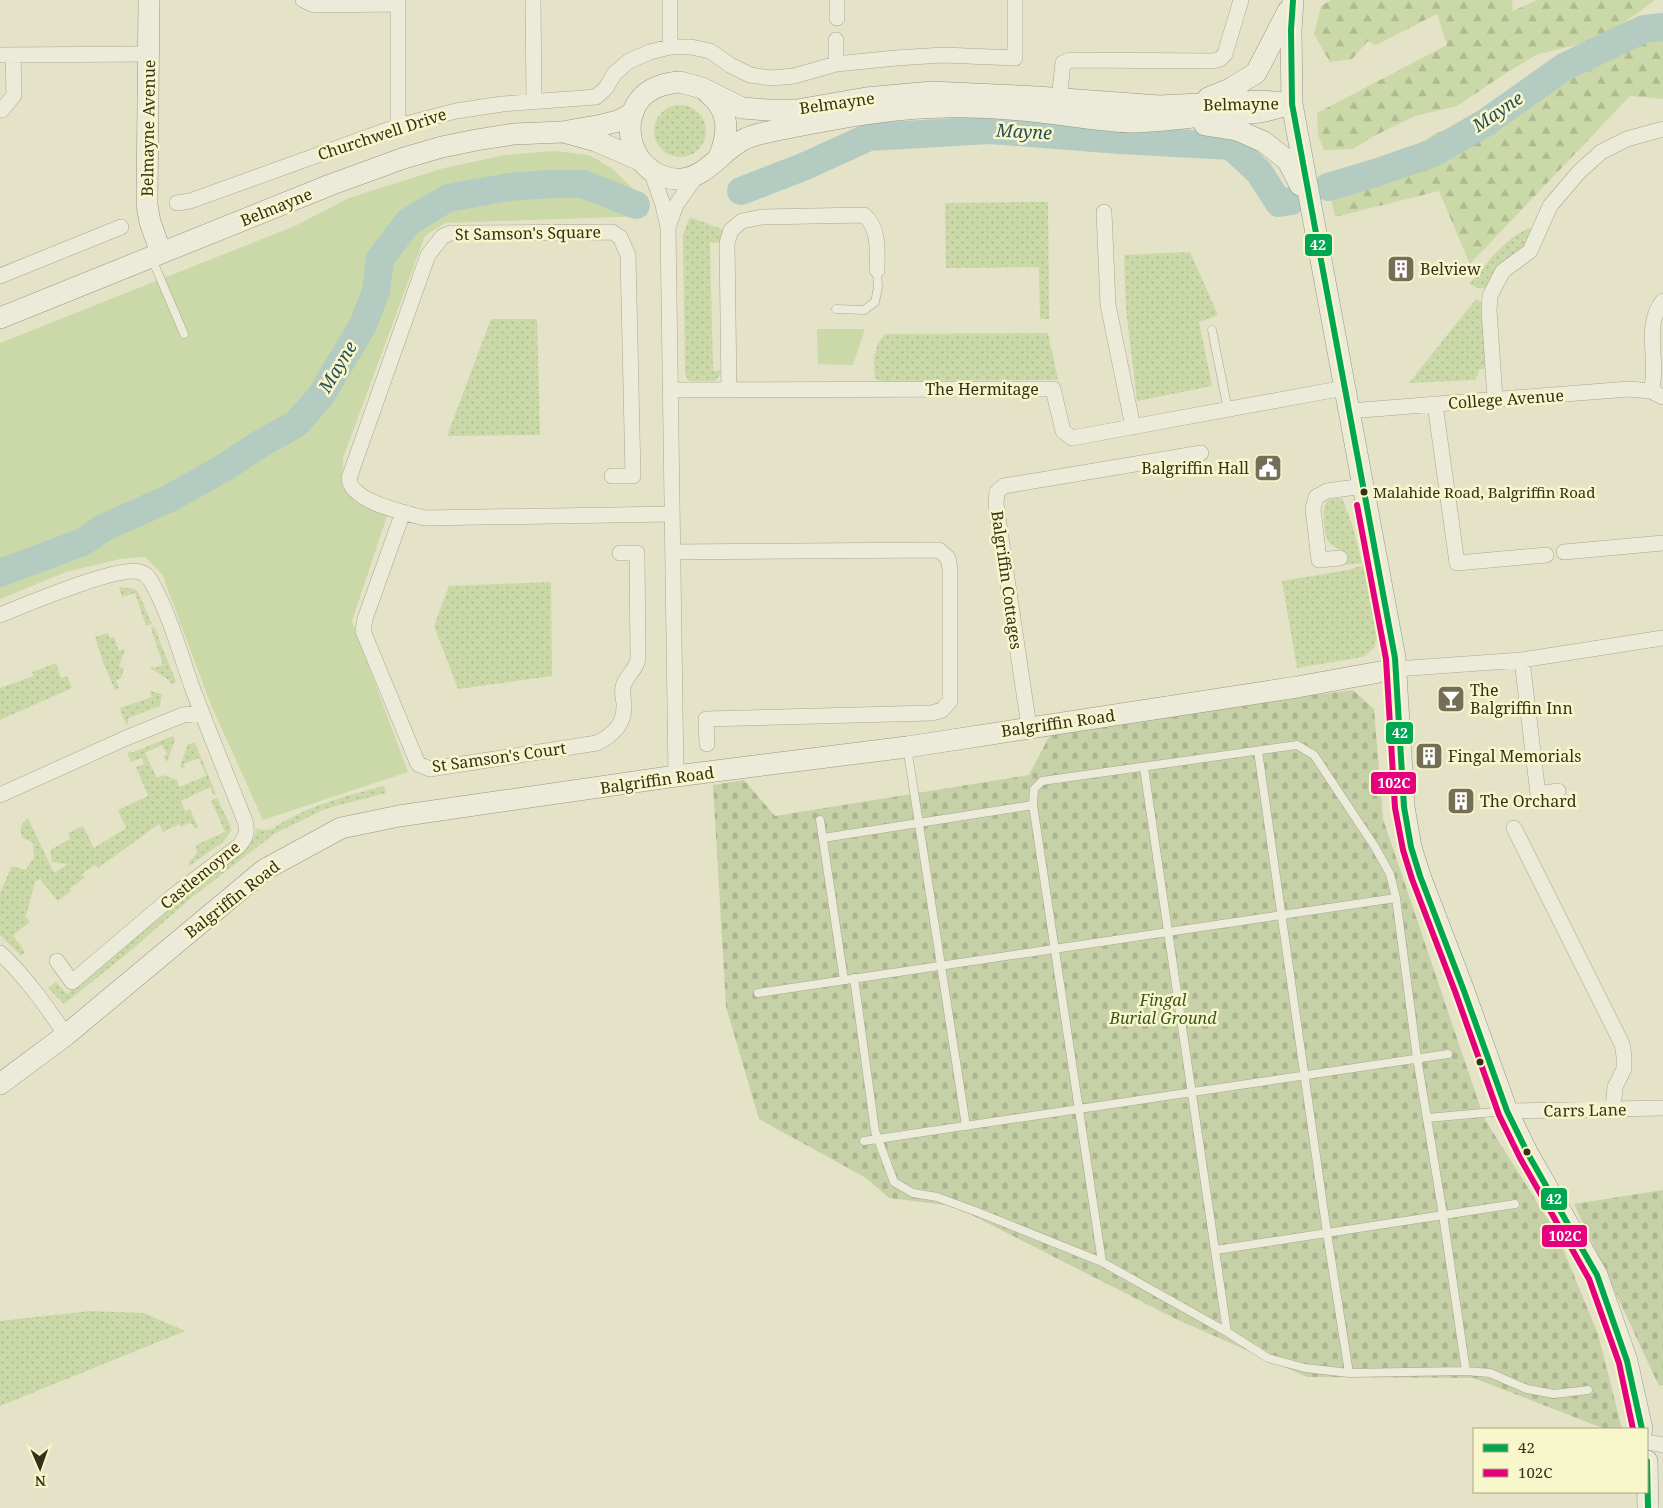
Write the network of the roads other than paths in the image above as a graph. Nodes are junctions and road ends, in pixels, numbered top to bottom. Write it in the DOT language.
graph roads {
  1 [pos="149,0"];
  2 [pos="303,0"];
  3 [pos="533,0"];
  4 [pos="670,0"];
  5 [pos="837,0"];
  6 [pos="1015,0"];
  7 [pos="1241,0"];
  8 [pos="1293,1"];
  9 [pos="398,2"];
  10 [pos="837,18"];
  11 [pos="836,40"];
  12 [pos="670,47"];
  13 [pos="149,54"];
  14 [pos="7,55"];
  15 [pos="836,64"];
  16 [pos="702,88"];
  17 [pos="1059,99"];
  18 [pos="534,101"];
  19 [pos="1292,104"];
  20 [pos="1159,106"];
  21 [pos="0,110"];
  22 [pos="633,113"];
  23 [pos="1128,122"];
  24 [pos="398,126"];
  25 [pos="1663,129"];
  26 [pos="562,132"];
  27 [pos="719,157"];
  28 [pos="646,165"];
  29 [pos="697,175"];
  30 [pos="177,202"];
  31 [pos="1311,208"];
  32 [pos="1104,212"];
  33 [pos="121,227"];
  34 [pos="668,227"];
  35 [pos="156,255"];
  36 [pos="877,270"];
  37 [pos="0,276"];
  38 [pos="1663,301"];
  39 [pos="836,309"];
  40 [pos="0,318"];
  41 [pos="1212,330"];
  42 [pos="184,334"];
  43 [pos="1344,388"];
  44 [pos="670,390"];
  45 [pos="729,390"];
  46 [pos="1657,394"];
  47 [pos="1495,399"];
  48 [pos="1435,404"];
  49 [pos="1228,410"];
  50 [pos="1349,411"];
  51 [pos="1133,427"];
  52 [pos="1201,453"];
  53 [pos="612,476"];
  54 [pos="1364,486"];
  55 [pos="403,512"];
  56 [pos="672,514"];
  57 [pos="1663,543"];
  58 [pos="673,552"];
  59 [pos="1564,552"];
  60 [pos="620,553"];
  61 [pos="1546,555"];
  62 [pos="1340,558"];
  63 [pos="0,615"];
  64 [pos="1663,638"];
  65 [pos="1522,660"];
  66 [pos="1396,670"];
  67 [pos="202,713"];
  68 [pos="1029,727"];
  69 [pos="706,744"];
  70 [pos="907,746"];
  71 [pos="1258,751"];
  72 [pos="1144,768"];
  73 [pos="676,776"];
  74 [pos="1558,791"];
  75 [pos="0,795"];
  76 [pos="1033,805"];
  77 [pos="820,820"];
  78 [pos="919,823"];
  79 [pos="1514,828"];
  80 [pos="823,838"];
  81 [pos="1396,898"];
  82 [pos="1282,915"];
  83 [pos="1169,932"];
  84 [pos="1054,949"];
  85 [pos="0,953"];
  86 [pos="57,962"];
  87 [pos="941,966"];
  88 [pos="854,978"];
  89 [pos="844,980"];
  90 [pos="758,992"];
  91 [pos="66,1035"];
  92 [pos="1448,1054"];
  93 [pos="1417,1058"];
  94 [pos="1304,1075"];
  95 [pos="0,1084"];
  96 [pos="1192,1092"];
  97 [pos="1663,1108"];
  98 [pos="1078,1109"];
  99 [pos="1613,1109"];
  100 [pos="1507,1111"];
  101 [pos="1427,1118"];
  102 [pos="966,1126"];
  103 [pos="878,1139"];
  104 [pos="864,1141"];
  105 [pos="1515,1204"];
  106 [pos="1444,1215"];
  107 [pos="1327,1233"];
  108 [pos="1216,1250"];
  109 [pos="1102,1262"];
  110 [pos="1227,1332"];
  111 [pos="1466,1371"];
  112 [pos="1349,1373"];
  113 [pos="1588,1390"];
  114 [pos="1642,1428"];
  115 [pos="1648,1442"];
  116 [pos="1663,1445"];
  117 [pos="1648,1493"];
  118 [pos="1648,1508"];
  1 -- 13 [label="main road, Belmayne Avenue"];
  2 -- 9 [label="street"];
  3 -- 18 [label="street"];
  4 -- 12 [label="street"];
  5 -- 10 [label="street"];
  6 -- 15 [label="street, Churchwell Drive"];
  7 -- 17 [label="street"];
  8 -- 19 [label="main road"];
  8 -- 20 [label="main road"];
  9 -- 24 [label="street"];
  11 -- 15 [label="street"];
  12 -- 15 [label="street, Churchwell Drive"];
  12 -- 18 [label="street, Churchwell Drive"];
  13 -- 14 [label="street"];
  13 -- 35 [label="main road, Belmayne Avenue"];
  14 -- 21 [label="street"];
  16 -- 17 [label="main road, Belmayne"];
  16 -- 22 [label="main road, Belmayne"];
  16 -- 27 [label="main road"];
  17 -- 20 [label="main road, Belmayne"];
  18 -- 24 [label="street, Churchwell Drive"];
  19 -- 20 [label="main road, Belmayne"];
  19 -- 23 [label="main road, Belmayne"];
  19 -- 31 [label="main road"];
  22 -- 26 [label="main road, Belmayne"];
  22 -- 28 [label="main road"];
  23 -- 27 [label="main road, Belmayne"];
  23 -- 31 [label="main road"];
  24 -- 30 [label="street, Churchwell Drive"];
  25 -- 47 [label="street"];
  26 -- 28 [label="main road, Belmayne"];
  26 -- 35 [label="main road, Belmayne"];
  27 -- 29 [label="main road, Belmayne"];
  28 -- 29 [label="main road, Belmayne"];
  28 -- 34 [label="street"];
  29 -- 34 [label="street"];
  31 -- 43 [label="main road"];
  32 -- 51 [label="street"];
  33 -- 37 [label="street"];
  34 -- 44 [label="street"];
  35 -- 40 [label="main road, Belmayne"];
  35 -- 42 [label="lane"];
  36 -- 39 [label="lane"];
  36 -- 45 [label="street"];
  38 -- 46 [label="street"];
  41 -- 49 [label="lane"];
  43 -- 49 [label="street, The Hermitage"];
  43 -- 50 [label="main road"];
  44 -- 45 [label="street, The Hermitage"];
  44 -- 56 [label="street"];
  45 -- 51 [label="street, The Hermitage"];
  46 -- 47 [label="street, College Avenue"];
  47 -- 48 [label="street, College Avenue"];
  48 -- 50 [label="street, College Avenue"];
  48 -- 61 [label="street"];
  49 -- 51 [label="street, The Hermitage"];
  50 -- 54 [label="main road"];
  52 -- 68 [label="street, Balgriffin Cottages"];
  53 -- 55 [label="street, St Samson's Square"];
  54 -- 62 [label="street"];
  54 -- 66 [label="main road"];
  55 -- 56 [label="street"];
  55 -- 60 [label="street, St Samson's Court"];
  56 -- 58 [label="street"];
  57 -- 59 [label="street"];
  58 -- 69 [label="street"];
  58 -- 73 [label="street"];
  63 -- 67 [label="street, Castlemoyne"];
  64 -- 65 [label="street"];
  65 -- 66 [label="street"];
  65 -- 74 [label="street"];
  66 -- 68 [label="main road, Balgriffin Road"];
  66 -- 100 [label="main road"];
  67 -- 75 [label="street"];
  67 -- 86 [label="street, Castlemoyne"];
  68 -- 70 [label="main road, Balgriffin Road"];
  70 -- 73 [label="main road, Balgriffin Road"];
  70 -- 78 [label="lane"];
  71 -- 72 [label="lane"];
  71 -- 81 [label="lane"];
  71 -- 82 [label="lane"];
  72 -- 76 [label="lane"];
  72 -- 83 [label="lane"];
  73 -- 91 [label="main road, Balgriffin Road"];
  76 -- 78 [label="lane"];
  76 -- 84 [label="lane"];
  77 -- 80 [label="lane"];
  78 -- 80 [label="lane"];
  78 -- 87 [label="lane"];
  79 -- 99 [label="street"];
  80 -- 89 [label="lane"];
  81 -- 82 [label="lane"];
  81 -- 93 [label="lane"];
  82 -- 83 [label="lane"];
  82 -- 94 [label="lane"];
  83 -- 84 [label="lane"];
  83 -- 96 [label="lane"];
  84 -- 87 [label="lane"];
  84 -- 98 [label="lane"];
  85 -- 91 [label="street"];
  87 -- 88 [label="lane"];
  87 -- 102 [label="lane"];
  88 -- 89 [label="lane"];
  88 -- 103 [label="lane"];
  89 -- 90 [label="lane"];
  91 -- 95 [label="main road, Balgriffin Road"];
  92 -- 93 [label="lane"];
  93 -- 94 [label="lane"];
  93 -- 101 [label="lane"];
  94 -- 96 [label="lane"];
  94 -- 107 [label="lane"];
  96 -- 98 [label="lane"];
  96 -- 108 [label="lane"];
  97 -- 99 [label="street, Carrs Lane"];
  98 -- 102 [label="lane"];
  98 -- 109 [label="lane"];
  99 -- 100 [label="street, Carrs Lane"];
  100 -- 101 [label="lane"];
  100 -- 114 [label="main road"];
  101 -- 106 [label="lane"];
  102 -- 103 [label="lane"];
  103 -- 104 [label="lane"];
  103 -- 109 [label="lane"];
  105 -- 106 [label="lane"];
  106 -- 107 [label="lane"];
  106 -- 111 [label="lane"];
  107 -- 108 [label="lane"];
  107 -- 112 [label="lane"];
  108 -- 110 [label="lane"];
  109 -- 110 [label="lane"];
  110 -- 112 [label="lane"];
  111 -- 112 [label="lane"];
  111 -- 113 [label="lane"];
  115 -- 116 [label="street"];
  117 -- 118 [label="main road"];
}
